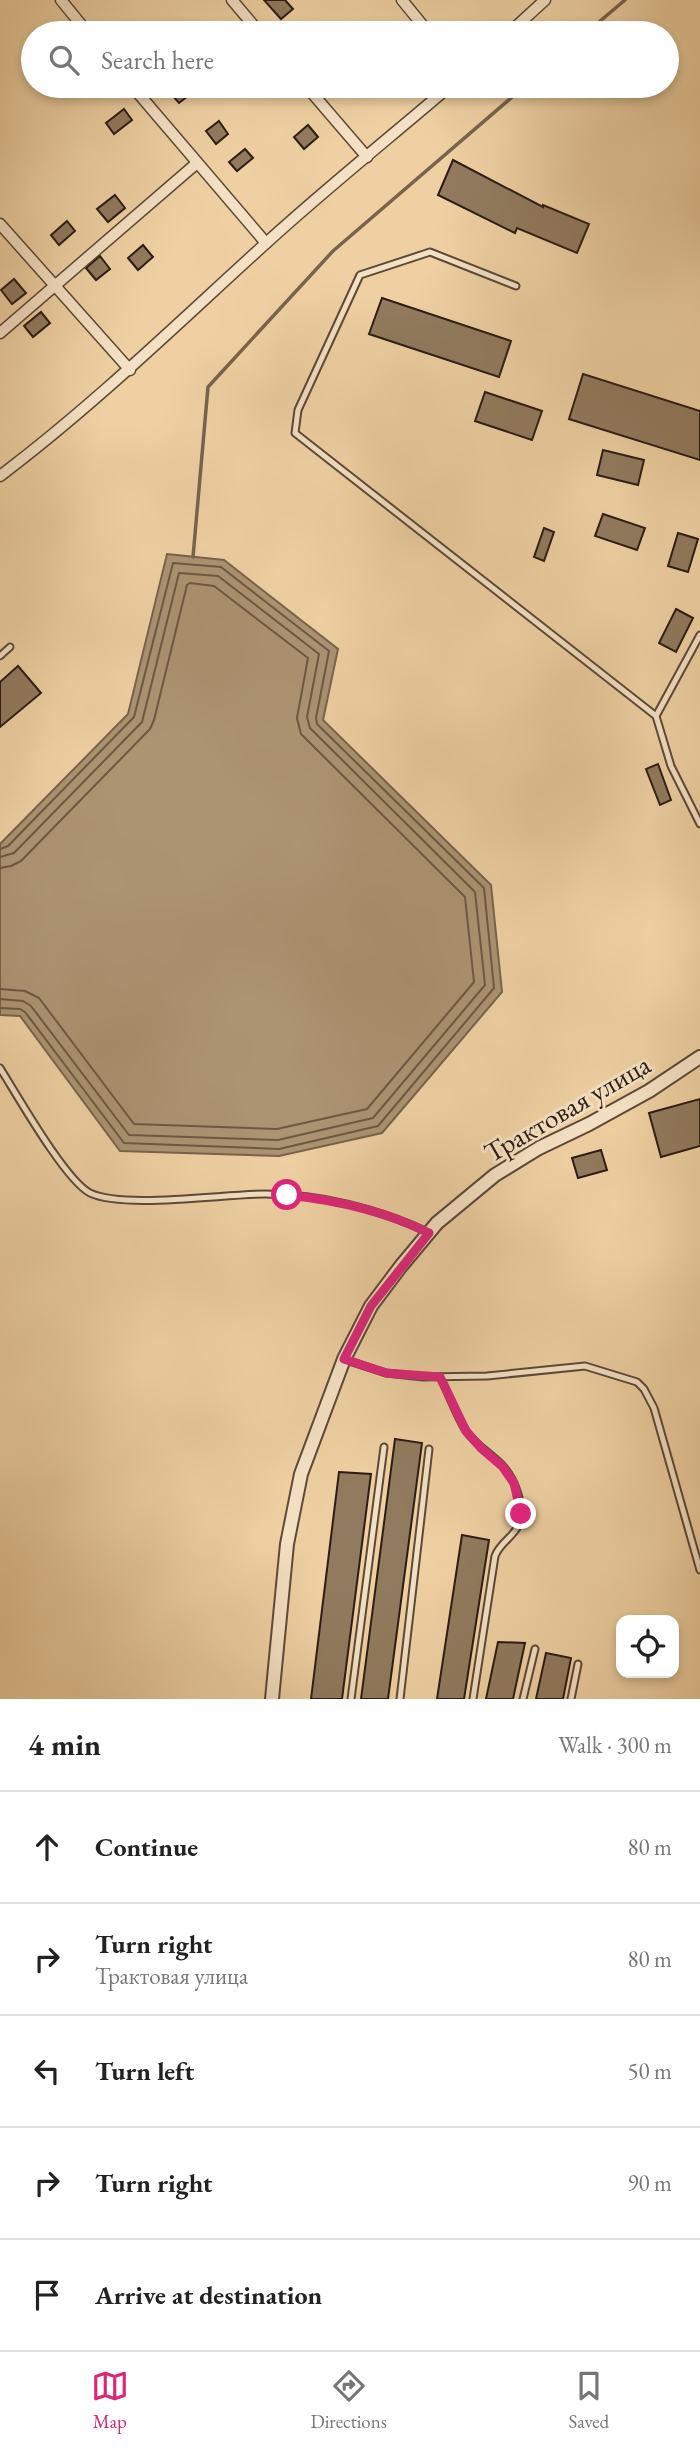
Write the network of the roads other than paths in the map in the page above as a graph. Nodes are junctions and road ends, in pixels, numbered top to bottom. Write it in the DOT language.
graph roads {
  1 [pos="61,0"];
  2 [pos="232,0"];
  3 [pos="402,0"];
  4 [pos="545,0"];
  5 [pos="78,21"];
  6 [pos="250,21"];
  7 [pos="419,21"];
  8 [pos="522,21"];
  9 [pos="142,98"];
  10 [pos="316,98"];
  11 [pos="436,98"];
  12 [pos="367,157"];
  13 [pos="197,163"];
  14 [pos="0,224"];
  15 [pos="266,243"];
  16 [pos="55,286"];
  17 [pos="516,286"];
  18 [pos="0,333"];
  19 [pos="130,370"];
  20 [pos="0,476"];
  21 [pos="700,635"];
  22 [pos="10,647"];
  23 [pos="0,656"];
  24 [pos="656,716"];
  25 [pos="700,824"];
  26 [pos="700,1057"];
  27 [pos="0,1068"];
  28 [pos="429,1233"];
  29 [pos="344,1359"];
  30 [pos="440,1377"];
  31 [pos="384,1447"];
  32 [pos="429,1449"];
  33 [pos="700,1570"];
  34 [pos="535,1649"];
  35 [pos="578,1664"];
  36 [pos="272,1699"];
  37 [pos="351,1699"];
  38 [pos="400,1699"];
  39 [pos="472,1699"];
  40 [pos="523,1699"];
  41 [pos="571,1699"];
  1 -- 5 [label="street"];
  2 -- 6 [label="street"];
  3 -- 7 [label="street"];
  4 -- 8 [label="street"];
  9 -- 13 [label="street"];
  10 -- 12 [label="street"];
  11 -- 12 [label="street"];
  12 -- 15 [label="street"];
  13 -- 15 [label="street"];
  13 -- 16 [label="street"];
  14 -- 16 [label="street"];
  15 -- 19 [label="street"];
  16 -- 18 [label="street"];
  16 -- 19 [label="street"];
  17 -- 24 [label="lane"];
  19 -- 20 [label="street"];
  21 -- 24 [label="lane"];
  22 -- 23 [label="lane"];
  24 -- 25 [label="lane"];
  26 -- 28 [label="street, Трактовая улица"];
  27 -- 28 [label="lane"];
  28 -- 29 [label="street, Трактовая улица"];
  29 -- 30 [label="lane"];
  29 -- 36 [label="street, Трактовая улица"];
  30 -- 33 [label="lane"];
  30 -- 39 [label="lane"];
  31 -- 37 [label="lane"];
  32 -- 38 [label="lane"];
  34 -- 40 [label="lane"];
  35 -- 41 [label="lane"];
}
